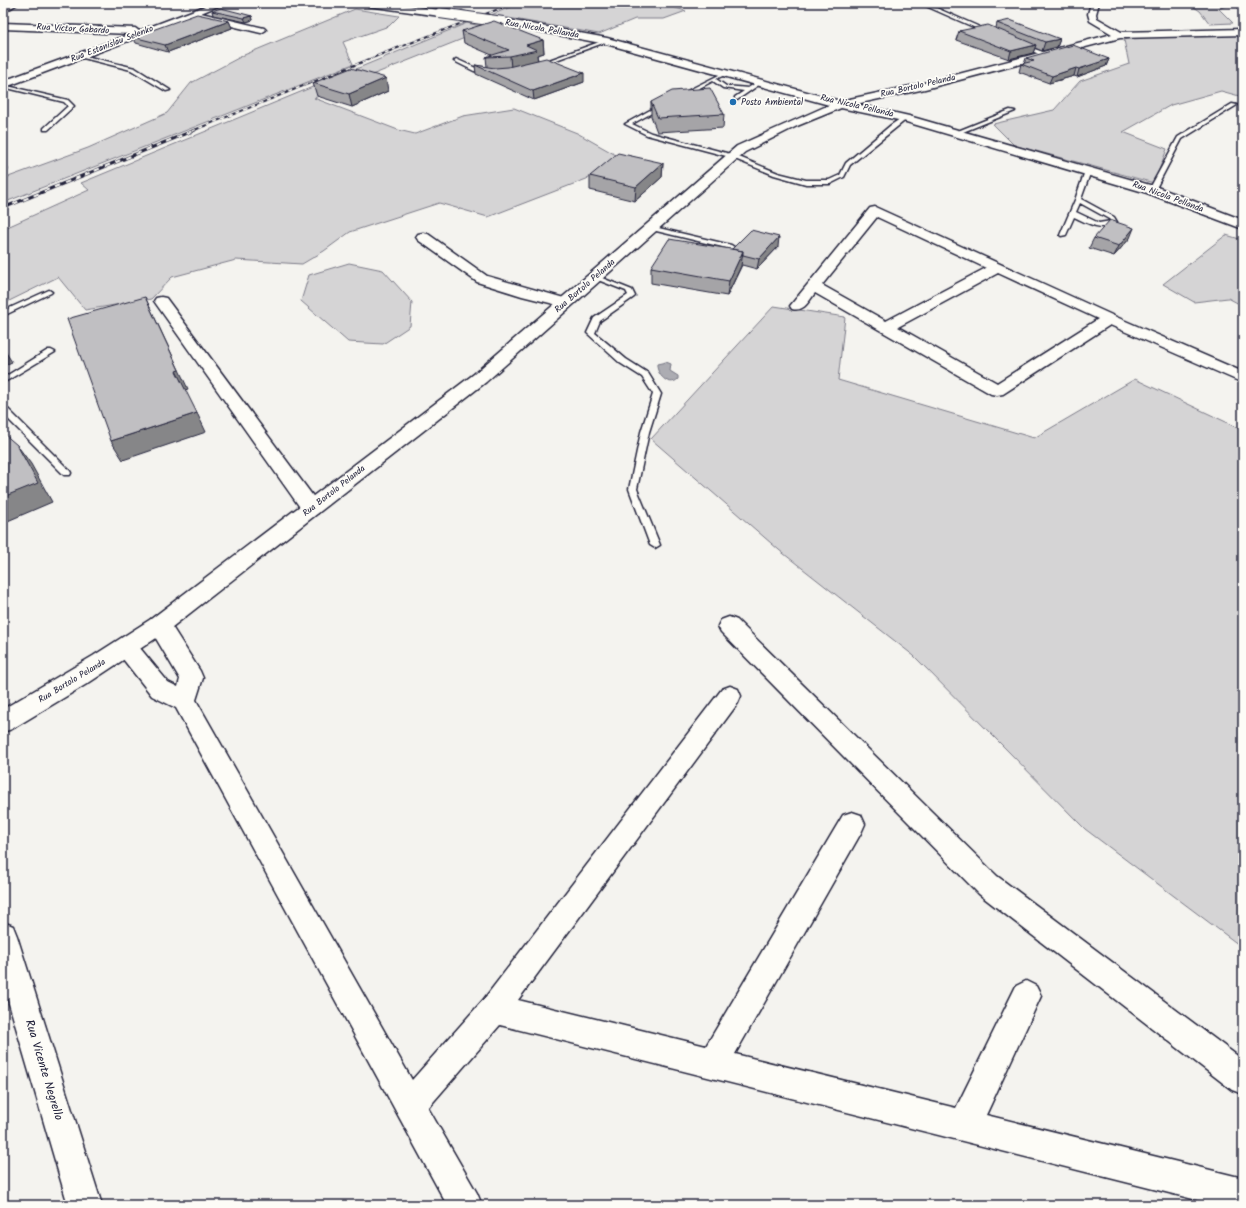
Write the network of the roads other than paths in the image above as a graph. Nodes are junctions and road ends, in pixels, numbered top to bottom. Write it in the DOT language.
graph roads {
  1 [pos="15,3"];
  2 [pos="221,3"];
  3 [pos="368,3"];
  4 [pos="921,3"];
  5 [pos="1095,3"];
  6 [pos="3,10"];
  7 [pos="191,14"];
  8 [pos="3,26"];
  9 [pos="261,30"];
  10 [pos="144,32"];
  11 [pos="1243,32"];
  12 [pos="997,35"];
  13 [pos="1120,36"];
  14 [pos="607,41"];
  15 [pos="1018,43"];
  16 [pos="1044,54"];
  17 [pos="81,56"];
  18 [pos="456,60"];
  19 [pos="531,67"];
  20 [pos="727,72"];
  21 [pos="492,73"];
  22 [pos="714,80"];
  23 [pos="761,82"];
  24 [pos="3,86"];
  25 [pos="168,90"];
  26 [pos="749,90"];
  27 [pos="681,96"];
  28 [pos="737,98"];
  29 [pos="668,103"];
  30 [pos="840,104"];
  31 [pos="1234,105"];
  32 [pos="1012,111"];
  33 [pos="905,118"];
  34 [pos="46,129"];
  35 [pos="956,133"];
  36 [pos="732,156"];
  37 [pos="1088,171"];
  38 [pos="1152,190"];
  39 [pos="1078,200"];
  40 [pos="1072,213"];
  41 [pos="1243,225"];
  42 [pos="650,228"];
  43 [pos="1063,235"];
  44 [pos="423,237"];
  45 [pos="731,247"];
  46 [pos="998,267"];
  47 [pos="594,278"];
  48 [pos="813,286"];
  49 [pos="49,292"];
  50 [pos="161,301"];
  51 [pos="566,303"];
  52 [pos="797,306"];
  53 [pos="3,314"];
  54 [pos="1109,319"];
  55 [pos="885,328"];
  56 [pos="51,352"];
  57 [pos="1243,378"];
  58 [pos="3,381"];
  59 [pos="3,409"];
  60 [pos="68,473"];
  61 [pos="311,508"];
  62 [pos="655,545"];
  63 [pos="159,626"];
  64 [pos="729,626"];
  65 [pos="127,648"];
  66 [pos="730,696"];
  67 [pos="184,701"];
  68 [pos="3,721"];
  69 [pos="852,824"];
  70 [pos="3,936"];
  71 [pos="1026,996"];
  72 [pos="494,1009"];
  73 [pos="713,1063"];
  74 [pos="1243,1079"];
  75 [pos="410,1106"];
  76 [pos="964,1126"];
  77 [pos="1243,1195"];
  78 [pos="85,1205"];
  79 [pos="465,1205"];
  1 -- 6 [label="street"];
  2 -- 7 [label="street, Rua Estanislau Selenko"];
  3 -- 14 [label="street, Rua Nicola Pellanda, bridge"];
  4 -- 12 [label="lane"];
  5 -- 13 [label="street"];
  7 -- 9 [label="street"];
  7 -- 10 [label="street, Rua Estanislau Selenko"];
  8 -- 10 [label="street, Rua Victor Gabardo"];
  10 -- 17 [label="street, Rua Estanislau Selenko"];
  11 -- 13 [label="street, Rua Bortolo Pelanda"];
  13 -- 16 [label="street, Rua Bortolo Pelanda"];
  14 -- 19 [label="lane"];
  14 -- 20 [label="street, Rua Nicola Pellanda"];
  15 -- 16 [label="lane"];
  16 -- 30 [label="street, Rua Bortolo Pelanda"];
  17 -- 24 [label="street, Rua Estanislau Selenko"];
  17 -- 25 [label="lane"];
  18 -- 21 [label="lane"];
  20 -- 22 [label="lane"];
  20 -- 23 [label="street, Rua Nicola Pellanda"];
  22 -- 26 [label="lane"];
  22 -- 27 [label="lane"];
  23 -- 26 [label="lane"];
  23 -- 30 [label="street, Rua Nicola Pellanda"];
  24 -- 34 [label="lane"];
  26 -- 28 [label="lane"];
  29 -- 36 [label="lane"];
  30 -- 33 [label="street, Rua Nicola Pellanda"];
  30 -- 36 [label="street, Rua Bortolo Pelanda"];
  31 -- 38 [label="lane"];
  32 -- 35 [label="lane"];
  33 -- 35 [label="street, Rua Nicola Pellanda"];
  33 -- 36 [label="lane"];
  35 -- 37 [label="street, Rua Nicola Pellanda"];
  36 -- 42 [label="street, Rua Bortolo Pelanda"];
  37 -- 38 [label="street, Rua Nicola Pellanda"];
  37 -- 39 [label="lane"];
  38 -- 41 [label="street, Rua Nicola Pellanda"];
  39 -- 40 [label="lane"];
  39 -- 40 [label="lane"];
  40 -- 43 [label="lane"];
  42 -- 45 [label="lane"];
  42 -- 47 [label="street, Rua Bortolo Pelanda"];
  44 -- 51 [label="street"];
  46 -- 48 [label="street"];
  46 -- 54 [label="street"];
  46 -- 55 [label="street"];
  47 -- 51 [label="street, Rua Bortolo Pelanda"];
  47 -- 62 [label="lane"];
  48 -- 52 [label="street"];
  48 -- 55 [label="street"];
  49 -- 53 [label="lane"];
  50 -- 61 [label="street"];
  51 -- 61 [label="street, Rua Bortolo Pelanda"];
  54 -- 55 [label="street"];
  54 -- 57 [label="street"];
  56 -- 58 [label="lane"];
  59 -- 60 [label="lane"];
  61 -- 63 [label="street, Rua Bortolo Pelanda"];
  63 -- 65 [label="street, Rua Bortolo Pelanda"];
  63 -- 67 [label="street"];
  64 -- 74 [label="street"];
  65 -- 67 [label="street"];
  65 -- 68 [label="street, Rua Bortolo Pelanda"];
  66 -- 72 [label="street"];
  67 -- 75 [label="street"];
  69 -- 73 [label="street"];
  70 -- 78 [label="street, Rua Vicente Negrello"];
  71 -- 76 [label="street"];
  72 -- 73 [label="street"];
  72 -- 75 [label="street"];
  73 -- 76 [label="street"];
  75 -- 79 [label="street"];
  76 -- 77 [label="street"];
}
